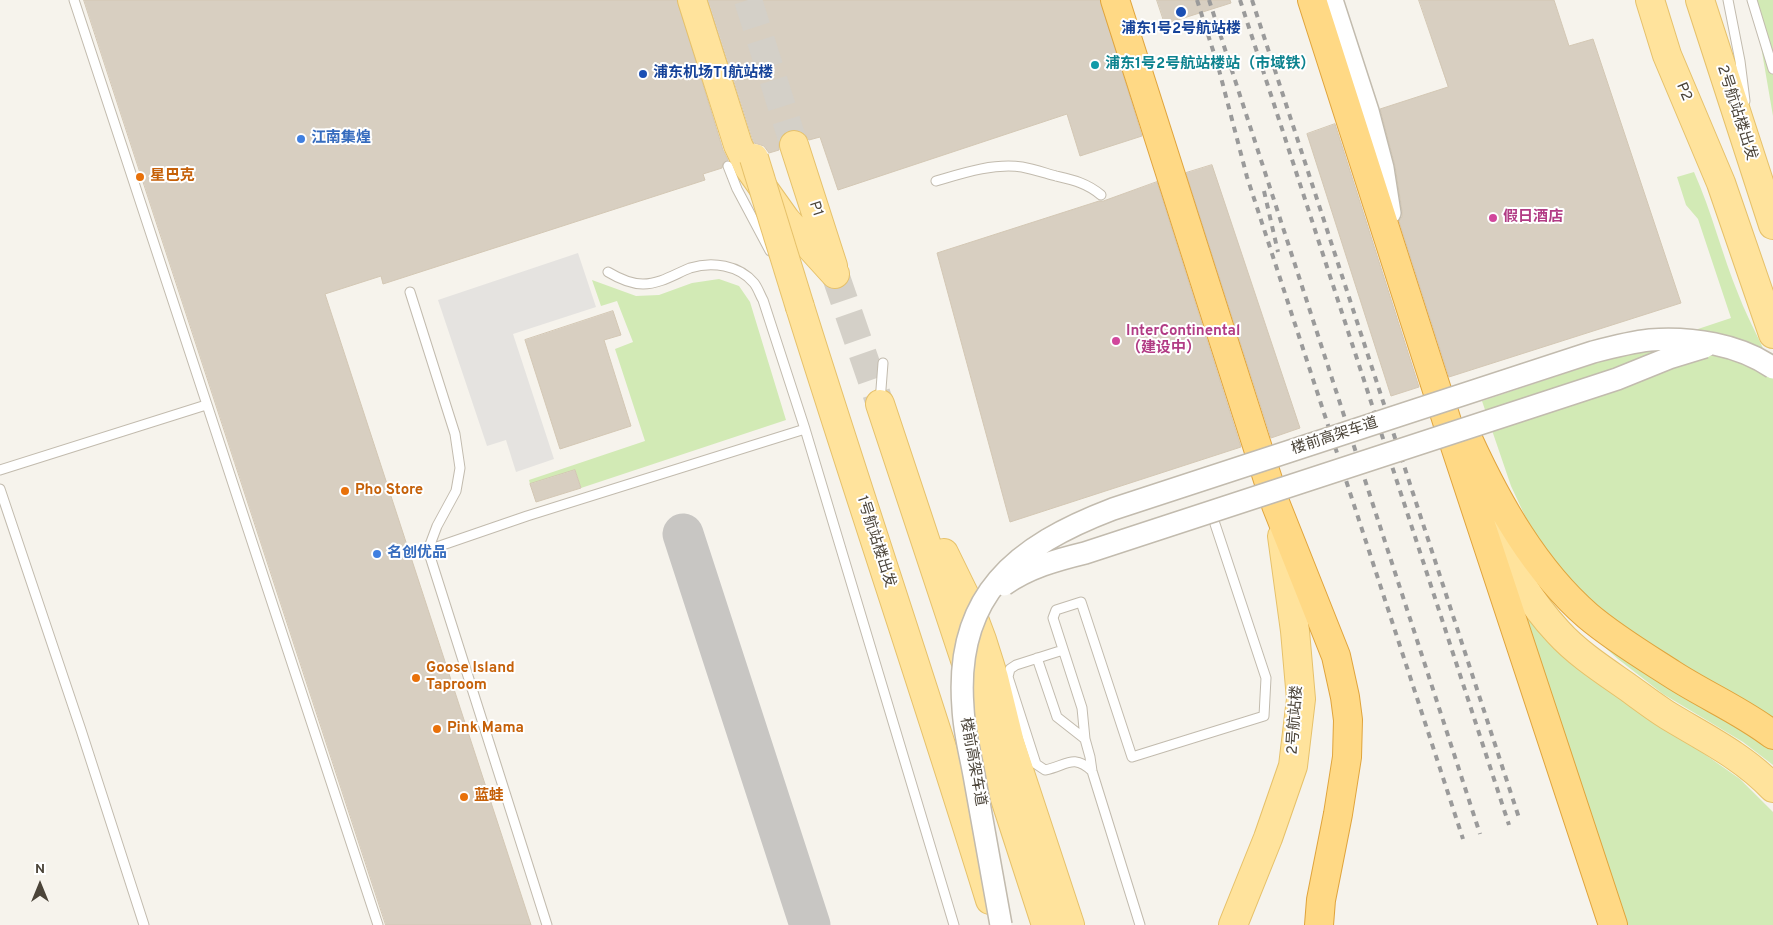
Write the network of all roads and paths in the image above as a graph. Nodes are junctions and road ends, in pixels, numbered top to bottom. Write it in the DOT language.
graph roads {
  1 [pos="74,0"];
  2 [pos="692,0"];
  3 [pos="1115,0"];
  4 [pos="1312,0"];
  5 [pos="1332,0"];
  6 [pos="1650,0"];
  7 [pos="1700,0"];
  8 [pos="1728,0"];
  9 [pos="1752,0"];
  10 [pos="1773,69"];
  11 [pos="794,145"];
  12 [pos="754,158"];
  13 [pos="728,166"];
  14 [pos="1754,171"];
  15 [pos="936,181"];
  16 [pos="1101,195"];
  17 [pos="1773,225"];
  18 [pos="1399,270"];
  19 [pos="608,272"];
  20 [pos="410,292"];
  21 [pos="800,307"];
  22 [pos="1418,332"];
  23 [pos="1773,334"];
  24 [pos="1715,344"];
  25 [pos="883,363"];
  26 [pos="1773,368"];
  27 [pos="880,404"];
  28 [pos="206,405"];
  29 [pos="805,429"];
  30 [pos="1451,434"];
  31 [pos="0,470"];
  32 [pos="0,489"];
  33 [pos="912,500"];
  34 [pos="1276,506"];
  35 [pos="1215,524"];
  36 [pos="428,550"];
  37 [pos="982,600"];
  38 [pos="1063,650"];
  39 [pos="1037,658"];
  40 [pos="967,666"];
  41 [pos="1773,736"];
  42 [pos="1085,738"];
  43 [pos="1010,743"];
  44 [pos="1092,771"];
  45 [pos="1773,788"];
  46 [pos="144,925"];
  47 [pos="378,925"];
  48 [pos="546,925"];
  49 [pos="954,925"];
  50 [pos="1000,925"];
  51 [pos="1046,925"];
  52 [pos="1070,925"];
  53 [pos="1140,925"];
  54 [pos="1233,925"];
  55 [pos="1319,925"];
  56 [pos="1613,925"];
  1 -- 28 [label="lane"];
  2 -- 11 [label="main road, P1"];
  3 -- 34 [label="highway"];
  4 -- 18 [label="highway"];
  5 -- 18 [label="street"];
  6 -- 23 [label="main road, P2"];
  7 -- 14 [label="main road, 2号航站楼出发"];
  8 -- 14 [label="lane"];
  9 -- 10 [label="lane"];
  12 -- 21 [label="main road, 1号航站楼出发, bridge"];
  13 -- 21 [label="lane, bridge"];
  14 -- 17 [label="main road, 2号航站楼出发"];
  15 -- 16 [label="lane"];
  18 -- 22 [label="highway"];
  19 -- 29 [label="lane"];
  20 -- 36 [label="lane"];
  21 -- 50 [label="main road, 1号航站楼出发"];
  22 -- 30 [label="highway"];
  22 -- 41 [label="highway"];
  24 -- 26 [label="street, 楼前高架车道, bridge"];
  24 -- 37 [label="street, bridge"];
  24 -- 37 [label="street, 楼前高架车道, bridge"];
  25 -- 27 [label="lane"];
  27 -- 33 [label="main road"];
  28 -- 31 [label="lane"];
  28 -- 47 [label="lane"];
  29 -- 36 [label="lane"];
  29 -- 49 [label="lane"];
  30 -- 45 [label="main road"];
  30 -- 56 [label="highway"];
  32 -- 46 [label="lane"];
  33 -- 40 [label="main road"];
  33 -- 43 [label="main road"];
  34 -- 54 [label="main road, 2号航站楼"];
  34 -- 55 [label="highway"];
  35 -- 38 [label="lane"];
  36 -- 48 [label="lane"];
  37 -- 50 [label="street, 楼前高架车道, bridge"];
  38 -- 39 [label="lane"];
  38 -- 42 [label="lane"];
  39 -- 42 [label="lane"];
  39 -- 44 [label="lane"];
  40 -- 43 [label="main road"];
  40 -- 51 [label="main road"];
  42 -- 44 [label="lane"];
  43 -- 52 [label="main road"];
  44 -- 53 [label="lane"];
}
